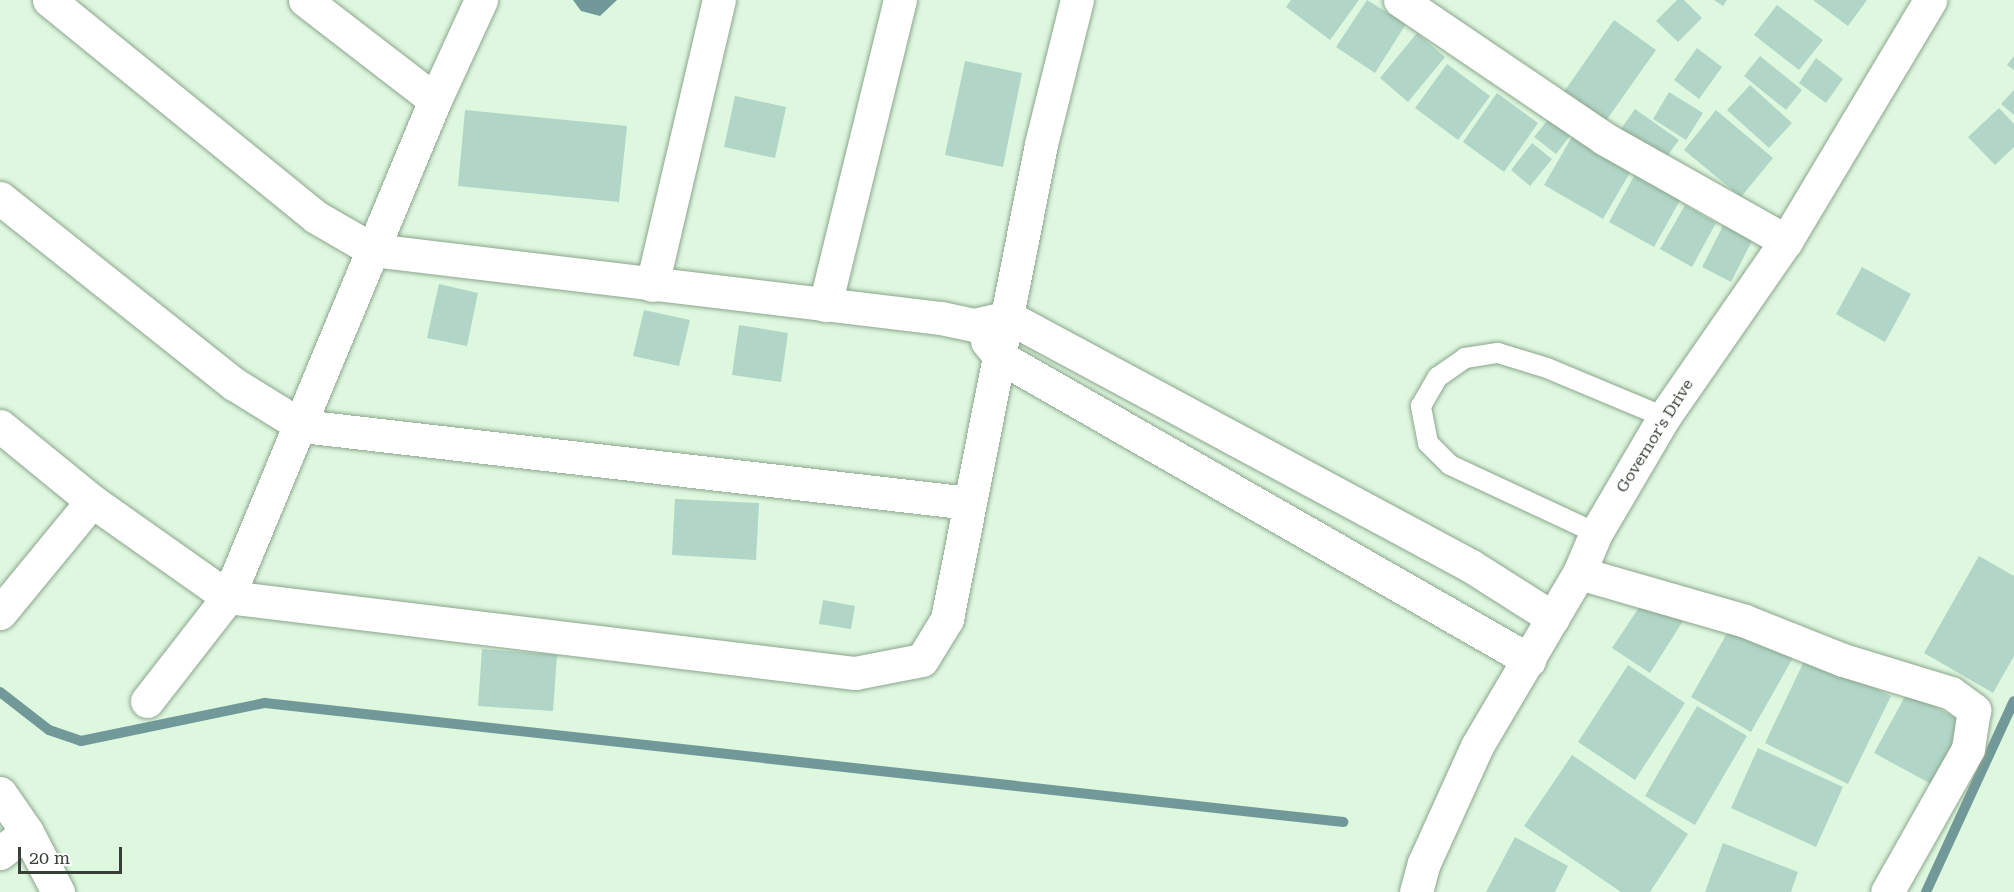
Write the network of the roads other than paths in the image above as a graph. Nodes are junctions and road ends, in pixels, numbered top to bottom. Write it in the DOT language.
graph roads {
  1 [pos="49,0"];
  2 [pos="305,0"];
  3 [pos="482,0"];
  4 [pos="719,0"];
  5 [pos="900,0"];
  6 [pos="1077,0"];
  7 [pos="1400,0"];
  8 [pos="1930,0"];
  9 [pos="435,100"];
  10 [pos="0,198"];
  11 [pos="1786,241"];
  12 [pos="373,250"];
  13 [pos="652,285"];
  14 [pos="825,305"];
  15 [pos="1008,317"];
  16 [pos="974,325"];
  17 [pos="1000,357"];
  18 [pos="1664,417"];
  19 [pos="0,426"];
  20 [pos="302,426"];
  21 [pos="92,501"];
  22 [pos="970,503"];
  23 [pos="1596,533"];
  24 [pos="1579,573"];
  25 [pos="228,597"];
  26 [pos="0,613"];
  27 [pos="1553,618"];
  28 [pos="1529,660"];
  29 [pos="147,701"];
  30 [pos="0,793"];
  31 [pos="27,832"];
  32 [pos="0,853"];
  33 [pos="58,892"];
  34 [pos="1416,892"];
  35 [pos="1887,892"];
  1 -- 12 [label="street"];
  2 -- 9 [label="street"];
  3 -- 9 [label="street"];
  4 -- 13 [label="street"];
  5 -- 14 [label="street"];
  6 -- 15 [label="street"];
  7 -- 11 [label="street"];
  8 -- 11 [label="street, Governor's Drive"];
  9 -- 12 [label="street"];
  10 -- 20 [label="street"];
  11 -- 18 [label="street, Governor's Drive"];
  12 -- 13 [label="street"];
  12 -- 20 [label="street"];
  13 -- 14 [label="street"];
  14 -- 16 [label="street"];
  15 -- 16 [label="street"];
  15 -- 17 [label="street"];
  15 -- 27 [label="street"];
  16 -- 17 [label="street"];
  17 -- 22 [label="street"];
  17 -- 28 [label="street"];
  18 -- 23 [label="street, Governor's Drive"];
  18 -- 23 [label="lane"];
  19 -- 21 [label="street"];
  20 -- 22 [label="street"];
  20 -- 25 [label="street"];
  21 -- 25 [label="street"];
  21 -- 26 [label="street"];
  22 -- 25 [label="street"];
  23 -- 24 [label="street, Governor's Drive"];
  24 -- 27 [label="street, Governor's Drive"];
  24 -- 35 [label="street"];
  25 -- 29 [label="street"];
  27 -- 28 [label="street, Governor's Drive"];
  28 -- 34 [label="street, Governor's Drive"];
  30 -- 31 [label="street"];
  31 -- 32 [label="street"];
  31 -- 33 [label="street"];
}
